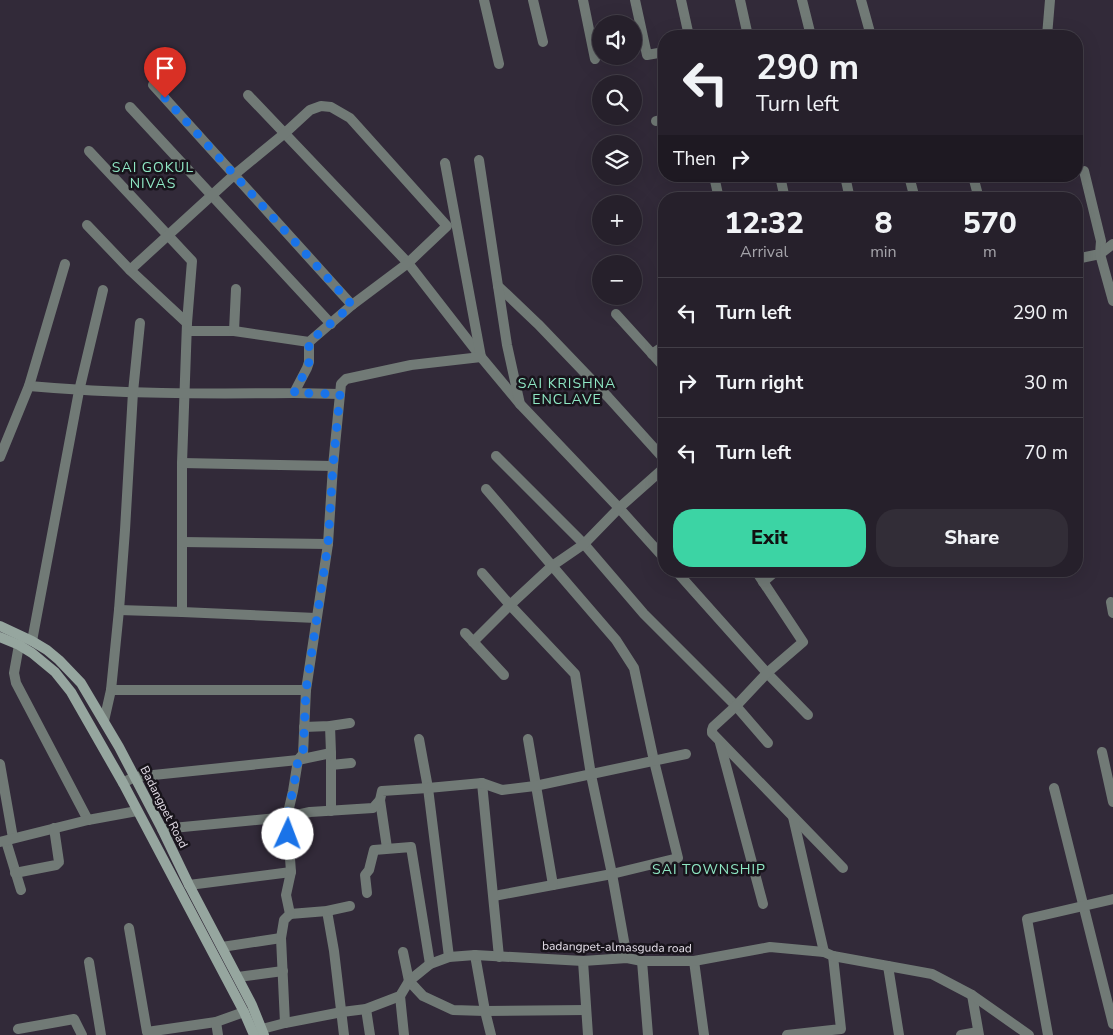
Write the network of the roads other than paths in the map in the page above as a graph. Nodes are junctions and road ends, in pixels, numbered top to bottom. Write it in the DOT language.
graph roads {
  1 [pos="484,0"];
  2 [pos="533,0"];
  3 [pos="582,0"];
  4 [pos="635,0"];
  5 [pos="681,0"];
  6 [pos="740,0"];
  7 [pos="802,0"];
  8 [pos="861,0"];
  9 [pos="1050,0"];
  10 [pos="688,30"];
  11 [pos="744,30"];
  12 [pos="810,30"];
  13 [pos="869,30"];
  14 [pos="1048,30"];
  15 [pos="543,42"];
  16 [pos="592,45"];
  17 [pos="658,53"];
  18 [pos="499,64"];
  19 [pos="153,85"];
  20 [pos="248,95"];
  21 [pos="130,107"];
  22 [pos="285,133"];
  23 [pos="89,151"];
  24 [pos="479,160"];
  25 [pos="445,163"];
  26 [pos="1084,171"];
  27 [pos="234,174"];
  28 [pos="212,195"];
  29 [pos="87,225"];
  30 [pos="168,235"];
  31 [pos="1113,244"];
  32 [pos="1100,254"];
  33 [pos="1083,258"];
  34 [pos="408,262"];
  35 [pos="65,264"];
  36 [pos="130,270"];
  37 [pos="498,286"];
  38 [pos="236,289"];
  39 [pos="103,290"];
  40 [pos="1113,301"];
  41 [pos="352,305"];
  42 [pos="616,314"];
  43 [pos="140,323"];
  44 [pos="331,324"];
  45 [pos="187,327"];
  46 [pos="234,331"];
  47 [pos="309,342"];
  48 [pos="658,350"];
  49 [pos="652,354"];
  50 [pos="481,357"];
  51 [pos="658,360"];
  52 [pos="29,386"];
  53 [pos="79,391"];
  54 [pos="133,392"];
  55 [pos="294,393"];
  56 [pos="185,394"];
  57 [pos="340,394"];
  58 [pos="520,404"];
  59 [pos="658,453"];
  60 [pos="496,456"];
  61 [pos="0,457"];
  62 [pos="182,463"];
  63 [pos="333,466"];
  64 [pos="658,473"];
  65 [pos="486,489"];
  66 [pos="620,508"];
  67 [pos="182,542"];
  68 [pos="328,544"];
  69 [pos="584,544"];
  70 [pos="658,551"];
  71 [pos="552,566"];
  72 [pos="482,573"];
  73 [pos="681,577"];
  74 [pos="760,577"];
  75 [pos="769,577"];
  76 [pos="763,582"];
  77 [pos="1112,602"];
  78 [pos="510,605"];
  79 [pos="119,610"];
  80 [pos="182,612"];
  81 [pos="1113,613"];
  82 [pos="316,618"];
  83 [pos="0,626"];
  84 [pos="465,633"];
  85 [pos="0,637"];
  86 [pos="32,640"];
  87 [pos="473,642"];
  88 [pos="19,646"];
  89 [pos="767,673"];
  90 [pos="504,675"];
  91 [pos="111,690"];
  92 [pos="306,690"];
  93 [pos="736,706"];
  94 [pos="808,714"];
  95 [pos="104,721"];
  96 [pos="350,723"];
  97 [pos="330,726"];
  98 [pos="304,727"];
  99 [pos="419,739"];
  100 [pos="528,739"];
  101 [pos="719,741"];
  102 [pos="768,743"];
  103 [pos="1102,752"];
  104 [pos="331,753"];
  105 [pos="686,754"];
  106 [pos="298,760"];
  107 [pos="654,761"];
  108 [pos="351,763"];
  109 [pos="0,764"];
  110 [pos="331,765"];
  111 [pos="591,775"];
  112 [pos="134,777"];
  113 [pos="123,783"];
  114 [pos="482,783"];
  115 [pos="536,786"];
  116 [pos="428,788"];
  117 [pos="1054,788"];
  118 [pos="380,800"];
  119 [pos="1113,802"];
  120 [pos="137,811"];
  121 [pos="331,811"];
  122 [pos="793,816"];
  123 [pos="286,817"];
  124 [pos="88,820"];
  125 [pos="54,828"];
  126 [pos="162,829"];
  127 [pos="6,841"];
  128 [pos="387,848"];
  129 [pos="843,868"];
  130 [pos="291,872"];
  131 [pos="15,873"];
  132 [pos="612,874"];
  133 [pos="189,885"];
  134 [pos="553,886"];
  135 [pos="21,890"];
  136 [pos="367,893"];
  137 [pos="494,896"];
  138 [pos="1113,898"];
  139 [pos="763,904"];
  140 [pos="1083,905"];
  141 [pos="350,906"];
  142 [pos="327,911"];
  143 [pos="290,914"];
  144 [pos="128,928"];
  145 [pos="281,938"];
  146 [pos="222,947"];
  147 [pos="403,952"];
  148 [pos="829,954"];
  149 [pos="476,955"];
  150 [pos="500,956"];
  151 [pos="449,957"];
  152 [pos="628,958"];
  153 [pos="583,961"];
  154 [pos="642,961"];
  155 [pos="694,961"];
  156 [pos="89,962"];
  157 [pos="430,964"];
  158 [pos="888,966"];
  159 [pos="283,971"];
  160 [pos="238,977"];
  161 [pos="410,981"];
  162 [pos="972,995"];
  163 [pos="400,996"];
  164 [pos="366,1009"];
  165 [pos="586,1010"];
  166 [pos="486,1011"];
  167 [pos="244,1012"];
  168 [pos="342,1012"];
  169 [pos="216,1022"];
  170 [pos="285,1023"];
  171 [pos="1113,1024"];
  172 [pos="18,1029"];
  173 [pos="842,1032"];
  174 [pos="258,1033"];
  175 [pos="144,1034"];
  176 [pos="815,1034"];
  177 [pos="978,1034"];
  178 [pos="82,1035"];
  179 [pos="101,1035"];
  180 [pos="218,1035"];
  181 [pos="344,1035"];
  182 [pos="370,1035"];
  183 [pos="404,1035"];
  184 [pos="492,1035"];
  185 [pos="588,1035"];
  186 [pos="648,1035"];
  187 [pos="704,1035"];
  188 [pos="787,1035"];
  189 [pos="899,1035"];
  190 [pos="961,1035"];
  191 [pos="1029,1035"];
  192 [pos="1048,1035"];
  1 -- 18 [label="street"];
  2 -- 15 [label="street"];
  3 -- 16 [label="street"];
  4 -- 17 [label="street"];
  5 -- 10 [label="street"];
  6 -- 11 [label="street"];
  7 -- 12 [label="street"];
  8 -- 13 [label="street"];
  9 -- 14 [label="street"];
  19 -- 27 [label="street"];
  20 -- 22 [label="street"];
  21 -- 28 [label="street"];
  22 -- 27 [label="street"];
  22 -- 34 [label="street"];
  22 -- 34 [label="street"];
  23 -- 30 [label="street"];
  24 -- 37 [label="street"];
  25 -- 50 [label="street"];
  26 -- 32 [label="street"];
  27 -- 28 [label="street"];
  27 -- 41 [label="street"];
  28 -- 30 [label="street"];
  28 -- 44 [label="street"];
  29 -- 36 [label="street"];
  30 -- 36 [label="street"];
  30 -- 45 [label="street"];
  31 -- 32 [label="street"];
  32 -- 33 [label="street"];
  32 -- 40 [label="street"];
  34 -- 41 [label="street"];
  34 -- 50 [label="street"];
  35 -- 52 [label="street"];
  36 -- 45 [label="street"];
  37 -- 58 [label="street"];
  37 -- 59 [label="street"];
  38 -- 46 [label="street"];
  39 -- 53 [label="street"];
  41 -- 44 [label="street"];
  42 -- 49 [label="street"];
  43 -- 54 [label="street"];
  44 -- 47 [label="street"];
  45 -- 46 [label="street"];
  45 -- 56 [label="street"];
  46 -- 47 [label="street"];
  47 -- 55 [label="street"];
  48 -- 49 [label="street"];
  49 -- 51 [label="street"];
  50 -- 57 [label="street"];
  50 -- 58 [label="street"];
  52 -- 53 [label="street"];
  52 -- 61 [label="street"];
  53 -- 54 [label="street"];
  53 -- 86 [label="street"];
  54 -- 56 [label="street"];
  54 -- 79 [label="street"];
  55 -- 56 [label="street"];
  55 -- 57 [label="street"];
  56 -- 62 [label="street"];
  57 -- 63 [label="street"];
  58 -- 66 [label="street"];
  60 -- 69 [label="street"];
  62 -- 63 [label="street"];
  62 -- 67 [label="street"];
  63 -- 68 [label="street"];
  64 -- 66 [label="street"];
  65 -- 71 [label="street"];
  66 -- 69 [label="street"];
  66 -- 70 [label="street"];
  67 -- 68 [label="street"];
  67 -- 80 [label="street"];
  68 -- 82 [label="street"];
  69 -- 71 [label="street"];
  69 -- 93 [label="street"];
  71 -- 78 [label="street"];
  71 -- 107 [label="street"];
  72 -- 78 [label="street"];
  73 -- 89 [label="street"];
  74 -- 76 [label="street"];
  75 -- 76 [label="street"];
  76 -- 89 [label="street"];
  77 -- 81 [label="street"];
  78 -- 87 [label="street"];
  78 -- 111 [label="street"];
  79 -- 80 [label="street"];
  79 -- 91 [label="street"];
  80 -- 82 [label="street"];
  82 -- 92 [label="street"];
  83 -- 86 [label="main road, Badangpet Road"];
  84 -- 87 [label="street"];
  85 -- 88 [label="main road, Badangpet Road"];
  86 -- 95 [label="main road, Badangpet Road"];
  87 -- 90 [label="street"];
  88 -- 113 [label="main road, Badangpet Road"];
  88 -- 124 [label="street"];
  89 -- 93 [label="street"];
  89 -- 94 [label="street"];
  91 -- 92 [label="street"];
  91 -- 95 [label="street"];
  92 -- 98 [label="street"];
  93 -- 101 [label="street"];
  93 -- 102 [label="street"];
  95 -- 112 [label="main road, Badangpet Road"];
  96 -- 97 [label="street"];
  97 -- 98 [label="street"];
  97 -- 104 [label="street"];
  98 -- 106 [label="street"];
  99 -- 116 [label="street"];
  100 -- 115 [label="street"];
  101 -- 122 [label="street"];
  101 -- 139 [label="street"];
  103 -- 119 [label="street"];
  104 -- 106 [label="street"];
  104 -- 110 [label="street"];
  105 -- 107 [label="street"];
  106 -- 112 [label="street"];
  106 -- 123 [label="street"];
  107 -- 111 [label="street"];
  107 -- 132 [label="street"];
  108 -- 110 [label="street"];
  109 -- 127 [label="street"];
  110 -- 121 [label="street"];
  111 -- 115 [label="street"];
  111 -- 132 [label="street"];
  112 -- 113 [label="street"];
  112 -- 126 [label="main road, Badangpet Road"];
  113 -- 120 [label="main road, Badangpet Road"];
  114 -- 115 [label="street"];
  114 -- 116 [label="street"];
  114 -- 137 [label="street"];
  115 -- 134 [label="street"];
  116 -- 118 [label="street"];
  116 -- 151 [label="street"];
  117 -- 140 [label="street"];
  118 -- 121 [label="street"];
  118 -- 128 [label="street"];
  120 -- 124 [label="street"];
  120 -- 167 [label="main road, Badangpet Road"];
  121 -- 123 [label="street"];
  122 -- 129 [label="street"];
  122 -- 148 [label="street"];
  123 -- 126 [label="street"];
  123 -- 130 [label="street"];
  124 -- 125 [label="street"];
  125 -- 127 [label="street"];
  125 -- 131 [label="street"];
  126 -- 133 [label="main road, Badangpet Road"];
  127 -- 131 [label="street"];
  128 -- 136 [label="street"];
  128 -- 157 [label="street"];
  130 -- 133 [label="street"];
  130 -- 143 [label="street"];
  131 -- 135 [label="street"];
  132 -- 134 [label="street"];
  132 -- 152 [label="street"];
  133 -- 146 [label="main road, Badangpet Road"];
  134 -- 137 [label="street"];
  137 -- 150 [label="street"];
  138 -- 140 [label="street"];
  140 -- 171 [label="street"];
  140 -- 192 [label="street"];
  141 -- 142 [label="street"];
  142 -- 143 [label="street"];
  142 -- 168 [label="street"];
  143 -- 145 [label="street"];
  144 -- 175 [label="street"];
  145 -- 146 [label="street"];
  145 -- 159 [label="street"];
  146 -- 160 [label="main road, Badangpet Road"];
  147 -- 161 [label="street"];
  148 -- 155 [label="street, badangpet-almasguda road"];
  148 -- 158 [label="street, badangpet-almasguda road"];
  148 -- 173 [label="street"];
  149 -- 150 [label="street, badangpet-almasguda road"];
  149 -- 151 [label="street, badangpet-almasguda road"];
  149 -- 166 [label="street"];
  150 -- 153 [label="street, badangpet-almasguda road"];
  151 -- 157 [label="street, badangpet-almasguda road"];
  152 -- 153 [label="street, badangpet-almasguda road"];
  152 -- 154 [label="street, badangpet-almasguda road"];
  153 -- 165 [label="street"];
  154 -- 155 [label="street, badangpet-almasguda road"];
  154 -- 186 [label="street"];
  155 -- 187 [label="street"];
  156 -- 179 [label="street"];
  157 -- 161 [label="street, badangpet-almasguda road"];
  158 -- 162 [label="street, badangpet-almasguda road"];
  158 -- 189 [label="street"];
  159 -- 160 [label="street"];
  159 -- 170 [label="street"];
  160 -- 174 [label="main road, Badangpet Road"];
  161 -- 163 [label="street, badangpet-almasguda road"];
  161 -- 166 [label="street"];
  162 -- 177 [label="street"];
  162 -- 191 [label="street, badangpet-almasguda road"];
  163 -- 164 [label="street"];
  163 -- 183 [label="street"];
  164 -- 168 [label="street"];
  164 -- 182 [label="street"];
  165 -- 166 [label="street"];
  165 -- 185 [label="street"];
  166 -- 184 [label="street"];
  167 -- 169 [label="street"];
  167 -- 174 [label="main road, Badangpet Road"];
  168 -- 170 [label="street"];
  168 -- 181 [label="street"];
  169 -- 175 [label="street"];
  169 -- 180 [label="street"];
  170 -- 174 [label="street"];
  172 -- 178 [label="street"];
  173 -- 176 [label="street"];
  176 -- 188 [label="street"];
  177 -- 190 [label="street"];
}
